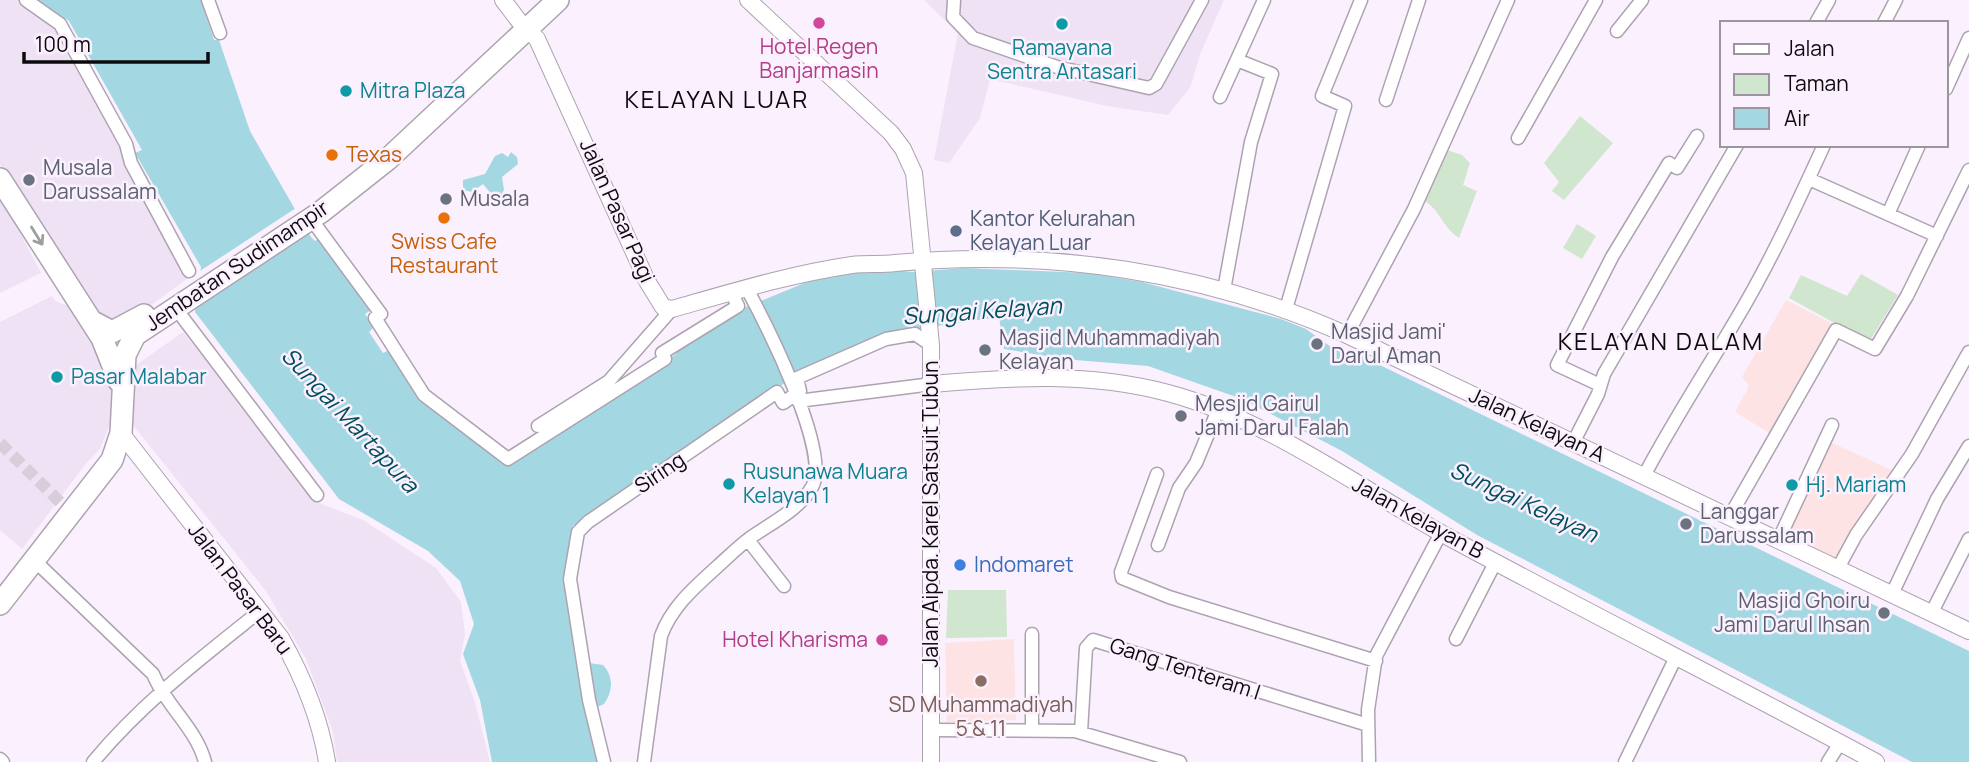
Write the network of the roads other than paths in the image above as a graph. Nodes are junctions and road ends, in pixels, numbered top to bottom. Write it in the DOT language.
graph roads {
  1 [pos="26,0"];
  2 [pos="208,0"];
  3 [pos="502,0"];
  4 [pos="540,0"];
  5 [pos="558,0"];
  6 [pos="748,0"];
  7 [pos="954,0"];
  8 [pos="1202,0"];
  9 [pos="1264,0"];
  10 [pos="1360,0"];
  11 [pos="1419,0"];
  12 [pos="1508,0"];
  13 [pos="1595,0"];
  14 [pos="1642,0"];
  15 [pos="1829,0"];
  16 [pos="1896,0"];
  17 [pos="1817,21"];
  18 [pos="1885,21"];
  19 [pos="523,26"];
  20 [pos="1617,31"];
  21 [pos="220,33"];
  22 [pos="1969,38"];
  23 [pos="1237,60"];
  24 [pos="1948,85"];
  25 [pos="1220,97"];
  26 [pos="1386,100"];
  27 [pos="1697,136"];
  28 [pos="1518,138"];
  29 [pos="1736,147"];
  30 [pos="1823,147"];
  31 [pos="1918,147"];
  32 [pos="1969,170"];
  33 [pos="0,178"];
  34 [pos="1809,179"];
  35 [pos="1889,212"];
  36 [pos="317,227"];
  37 [pos="1937,236"];
  38 [pos="921,259"];
  39 [pos="189,271"];
  40 [pos="742,290"];
  41 [pos="1224,290"];
  42 [pos="671,309"];
  43 [pos="1286,309"];
  44 [pos="183,318"];
  45 [pos="91,321"];
  46 [pos="133,329"];
  47 [pos="1347,335"];
  48 [pos="930,340"];
  49 [pos="1969,352"];
  50 [pos="932,384"];
  51 [pos="1600,386"];
  52 [pos="795,394"];
  53 [pos="122,398"];
  54 [pos="1218,410"];
  55 [pos="1832,425"];
  56 [pos="538,426"];
  57 [pos="121,433"];
  58 [pos="1574,441"];
  59 [pos="1969,446"];
  60 [pos="1157,474"];
  61 [pos="1644,475"];
  62 [pos="317,495"];
  63 [pos="1730,516"];
  64 [pos="1441,533"];
  65 [pos="1969,539"];
  66 [pos="748,540"];
  67 [pos="1778,541"];
  68 [pos="1158,545"];
  69 [pos="34,560"];
  70 [pos="1496,561"];
  71 [pos="1837,570"];
  72 [pos="784,586"];
  73 [pos="1892,594"];
  74 [pos="0,604"];
  75 [pos="260,611"];
  76 [pos="1932,612"];
  77 [pos="1969,631"];
  78 [pos="1032,635"];
  79 [pos="1455,639"];
  80 [pos="1676,657"];
  81 [pos="1376,661"];
  82 [pos="160,691"];
  83 [pos="1368,725"];
  84 [pos="1032,729"];
  85 [pos="932,730"];
  86 [pos="1081,732"];
  87 [pos="1840,743"];
  88 [pos="93,762"];
  89 [pos="205,762"];
  90 [pos="327,762"];
  91 [pos="604,762"];
  92 [pos="644,762"];
  93 [pos="931,762"];
  94 [pos="1180,762"];
  95 [pos="1369,762"];
  96 [pos="1625,762"];
  97 [pos="1828,762"];
  98 [pos="1877,762"];
  1 -- 39 [label="street"];
  2 -- 21 [label="street"];
  3 -- 19 [label="street, Jalan Pasar Pagi"];
  4 -- 19 [label="highway"];
  5 -- 19 [label="highway"];
  6 -- 38 [label="street, Jalan Aipda. Karel Satsuit Tubun"];
  7 -- 8 [label="street"];
  9 -- 23 [label="street"];
  10 -- 43 [label="street"];
  11 -- 26 [label="street"];
  12 -- 47 [label="street"];
  13 -- 28 [label="street"];
  14 -- 20 [label="street"];
  15 -- 17 [label="street"];
  16 -- 18 [label="street"];
  19 -- 42 [label="street, Jalan Pasar Pagi"];
  19 -- 46 [label="highway, Jembatan Sudimampir"];
  22 -- 24 [label="street"];
  23 -- 25 [label="street"];
  23 -- 41 [label="street"];
  27 -- 51 [label="street"];
  29 -- 51 [label="street"];
  30 -- 34 [label="street"];
  31 -- 35 [label="street"];
  32 -- 37 [label="street"];
  33 -- 45 [label="highway, one-way"];
  34 -- 35 [label="street"];
  34 -- 61 [label="street"];
  35 -- 37 [label="street"];
  36 -- 40 [label="street"];
  37 -- 63 [label="street"];
  38 -- 40 [label="street"];
  38 -- 41 [label="street, Jalan Kelayan A"];
  38 -- 48 [label="street, Jalan Aipda. Karel Satsuit Tubun"];
  40 -- 42 [label="street"];
  40 -- 52 [label="street"];
  41 -- 43 [label="street, Jalan Kelayan A"];
  42 -- 56 [label="street"];
  43 -- 47 [label="street, Jalan Kelayan A"];
  44 -- 62 [label="street"];
  45 -- 46 [label="highway"];
  45 -- 53 [label="highway"];
  46 -- 53 [label="highway"];
  47 -- 58 [label="street, Jalan Kelayan A"];
  48 -- 50 [label="street, Jalan Aipda. Karel Satsuit Tubun"];
  48 -- 52 [label="street"];
  49 -- 71 [label="street"];
  50 -- 52 [label="street"];
  50 -- 54 [label="street, Jalan Kelayan B"];
  50 -- 85 [label="street, Jalan Aipda. Karel Satsuit Tubun"];
  51 -- 58 [label="street"];
  52 -- 66 [label="street"];
  52 -- 91 [label="street, Siring"];
  53 -- 57 [label="highway"];
  54 -- 64 [label="street, Jalan Kelayan B"];
  54 -- 68 [label="street"];
  55 -- 67 [label="street"];
  57 -- 69 [label="highway"];
  57 -- 75 [label="street, Jalan Pasar Baru"];
  58 -- 61 [label="street, Jalan Kelayan A"];
  59 -- 73 [label="street"];
  60 -- 81 [label="street"];
  61 -- 63 [label="street, Jalan Kelayan A"];
  63 -- 67 [label="street, Jalan Kelayan A"];
  64 -- 70 [label="street, Jalan Kelayan B"];
  64 -- 81 [label="street"];
  65 -- 76 [label="street"];
  66 -- 72 [label="street"];
  66 -- 92 [label="street"];
  67 -- 71 [label="street, Jalan Kelayan A"];
  69 -- 74 [label="highway"];
  69 -- 82 [label="street"];
  70 -- 79 [label="street"];
  70 -- 80 [label="street, Jalan Kelayan B"];
  71 -- 73 [label="street, Jalan Kelayan A"];
  73 -- 76 [label="street, Jalan Kelayan A"];
  75 -- 82 [label="street"];
  75 -- 90 [label="street, Jalan Pasar Baru"];
  76 -- 77 [label="street, Jalan Kelayan A"];
  78 -- 84 [label="street"];
  80 -- 87 [label="street, Jalan Kelayan B"];
  80 -- 96 [label="street"];
  81 -- 83 [label="street"];
  82 -- 88 [label="street"];
  82 -- 89 [label="street"];
  83 -- 86 [label="street, Gang Tenteram I"];
  83 -- 95 [label="street"];
  84 -- 85 [label="street"];
  84 -- 86 [label="street"];
  85 -- 93 [label="street, Jalan Aipda. Karel Satsuit Tubun"];
  86 -- 94 [label="street"];
  87 -- 97 [label="street"];
  87 -- 98 [label="street, Jalan Kelayan B"];
}
